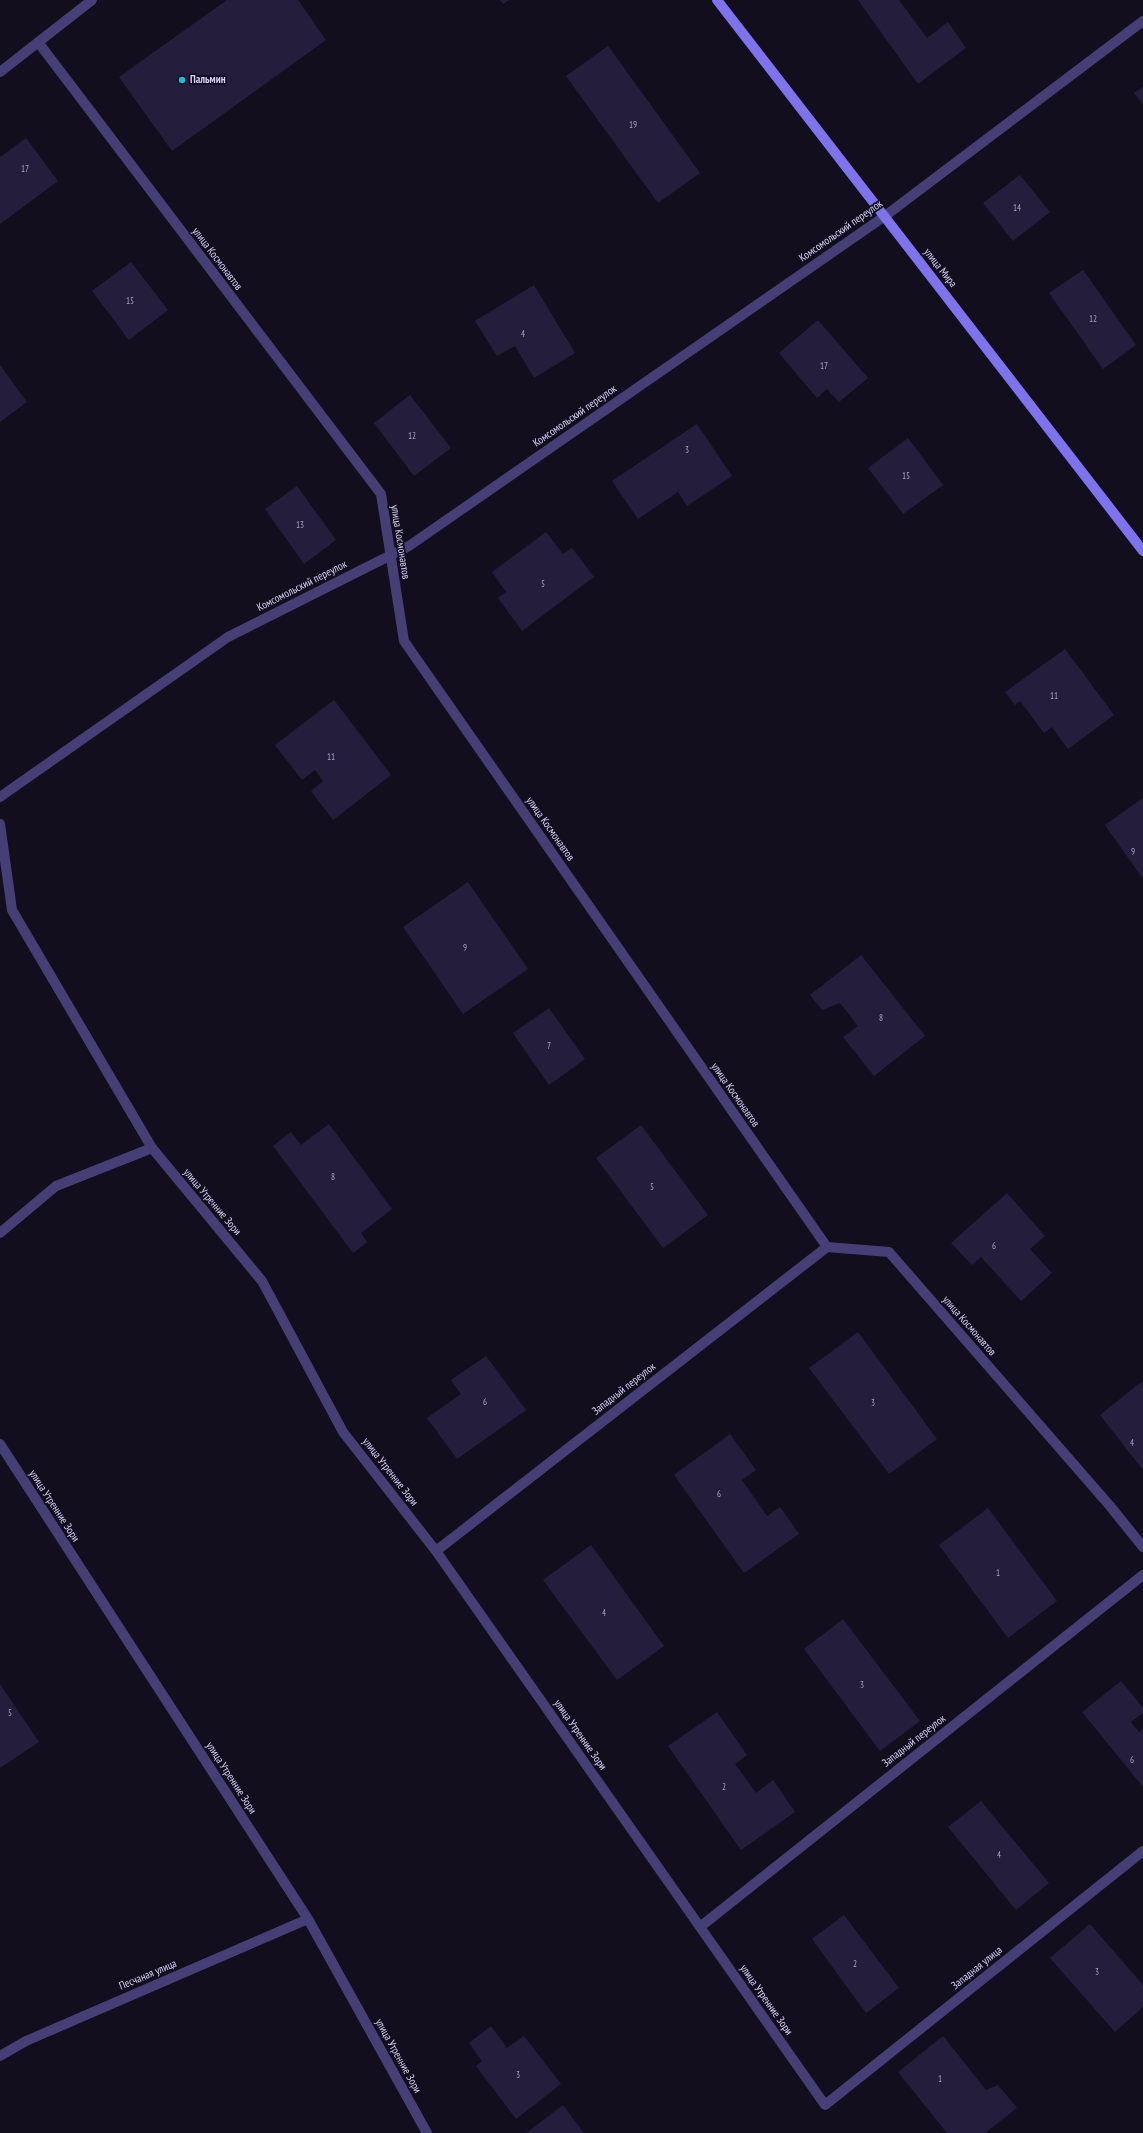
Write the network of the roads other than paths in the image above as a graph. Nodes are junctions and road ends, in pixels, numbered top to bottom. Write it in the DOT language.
graph roads {
  1 [pos="92,0"];
  2 [pos="717,0"];
  3 [pos="1143,21"];
  4 [pos="38,42"];
  5 [pos="0,72"];
  6 [pos="885,216"];
  7 [pos="1143,552"];
  8 [pos="390,555"];
  9 [pos="0,797"];
  10 [pos="0,824"];
  11 [pos="152,1148"];
  12 [pos="0,1233"];
  13 [pos="826,1247"];
  14 [pos="0,1444"];
  15 [pos="1143,1547"];
  16 [pos="436,1551"];
  17 [pos="1143,1575"];
  18 [pos="1143,1851"];
  19 [pos="308,1919"];
  20 [pos="700,1927"];
  21 [pos="0,2056"];
  22 [pos="825,2105"];
  23 [pos="427,2133"];
  1 -- 4 [label="street"];
  2 -- 6 [label="street, улица Мира"];
  3 -- 6 [label="street, Комсомольский переулок"];
  4 -- 5 [label="street"];
  4 -- 8 [label="street, улица Космонавтов"];
  6 -- 7 [label="street, улица Мира"];
  6 -- 8 [label="street, Комсомольский переулок"];
  8 -- 9 [label="street, Комсомольский переулок"];
  8 -- 13 [label="street, улица Космонавтов"];
  10 -- 11 [label="street, улица Утренние Зори"];
  11 -- 12 [label="street"];
  11 -- 16 [label="street, улица Утренние Зори"];
  13 -- 15 [label="street, улица Космонавтов"];
  13 -- 16 [label="street, Западный переулок"];
  14 -- 19 [label="street, улица Утренние Зори"];
  16 -- 20 [label="street, улица Утренние Зори"];
  17 -- 20 [label="street, Западный переулок"];
  18 -- 22 [label="street, Западная улица"];
  19 -- 21 [label="street, Песчаная улица"];
  19 -- 23 [label="street, улица Утренние Зори"];
  20 -- 22 [label="street, улица Утренние Зори"];
}
